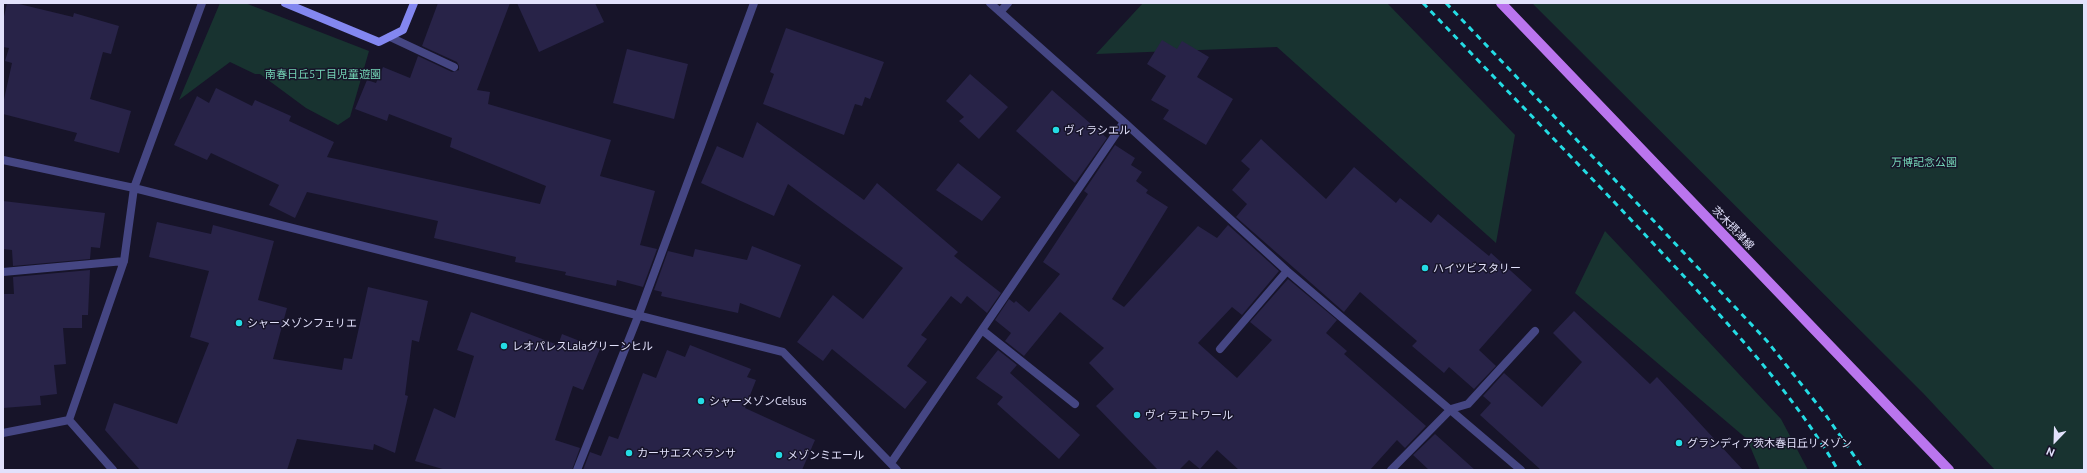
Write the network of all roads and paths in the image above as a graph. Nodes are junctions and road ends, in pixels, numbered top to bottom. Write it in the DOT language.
graph roads {
  1 [pos="202,3"];
  2 [pos="285,3"];
  3 [pos="414,3"];
  4 [pos="754,3"];
  5 [pos="990,3"];
  6 [pos="1008,3"];
  7 [pos="1501,3"];
  8 [pos="1000,12"];
  9 [pos="390,37"];
  10 [pos="454,67"];
  11 [pos="1124,122"];
  12 [pos="3,160"];
  13 [pos="134,188"];
  14 [pos="124,261"];
  15 [pos="1287,271"];
  16 [pos="3,272"];
  17 [pos="639,314"];
  18 [pos="982,330"];
  19 [pos="1535,331"];
  20 [pos="1220,349"];
  21 [pos="1075,404"];
  22 [pos="1451,409"];
  23 [pos="69,420"];
  24 [pos="3,433"];
  25 [pos="891,463"];
  26 [pos="113,470"];
  27 [pos="577,470"];
  28 [pos="897,470"];
  29 [pos="1391,470"];
  30 [pos="1522,470"];
  31 [pos="1949,470"];
  1 -- 13 [label="street"];
  2 -- 9 [label="street"];
  3 -- 9 [label="street"];
  4 -- 17 [label="street"];
  5 -- 8 [label="street"];
  6 -- 8 [label="street"];
  7 -- 31 [label="main road, 茨木摂津線"];
  8 -- 11 [label="street"];
  9 -- 10 [label="street"];
  11 -- 15 [label="street"];
  11 -- 18 [label="street"];
  12 -- 13 [label="street"];
  13 -- 14 [label="street"];
  13 -- 17 [label="street"];
  14 -- 16 [label="street"];
  14 -- 23 [label="street"];
  15 -- 20 [label="street"];
  15 -- 22 [label="street"];
  17 -- 25 [label="street"];
  17 -- 27 [label="street"];
  18 -- 21 [label="street"];
  18 -- 25 [label="street"];
  19 -- 22 [label="street"];
  22 -- 29 [label="street"];
  22 -- 30 [label="street"];
  23 -- 24 [label="street"];
  23 -- 26 [label="street"];
  25 -- 28 [label="street"];
}
